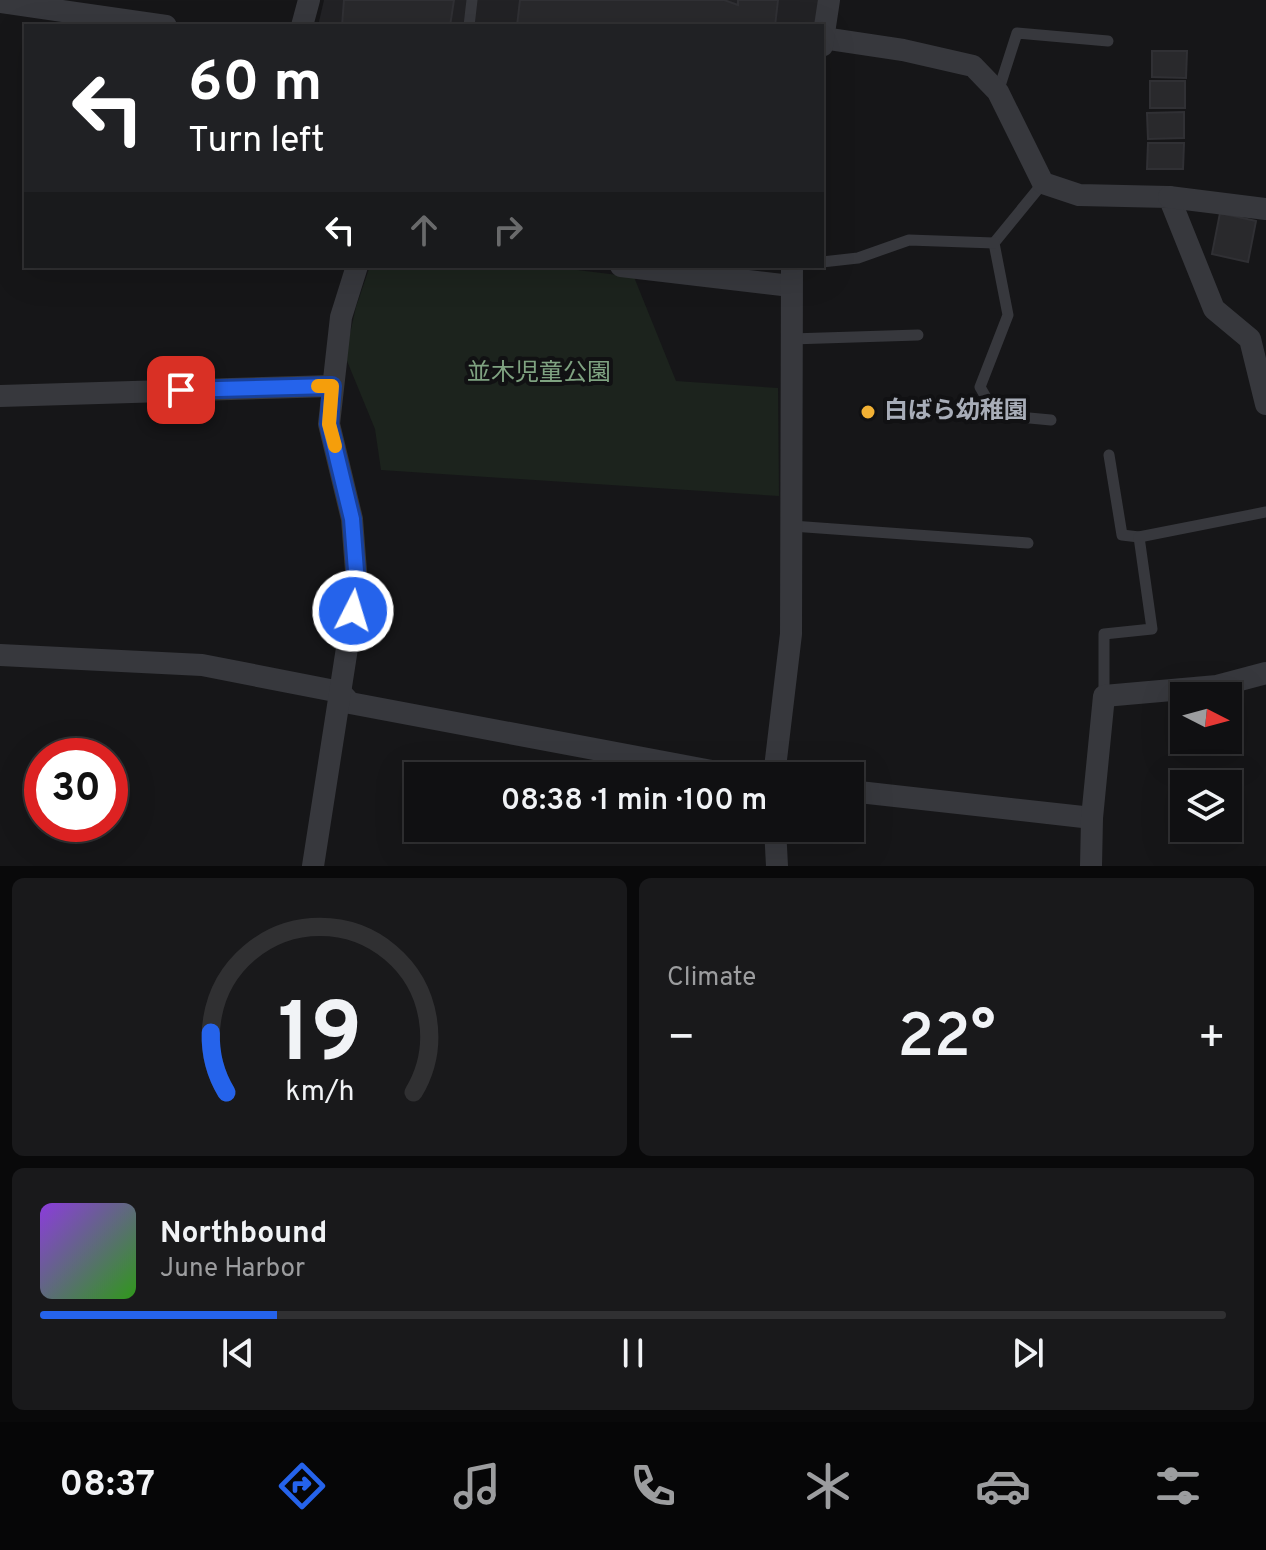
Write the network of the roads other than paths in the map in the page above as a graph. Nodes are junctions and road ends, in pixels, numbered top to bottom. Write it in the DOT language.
graph roads {
  1 [pos="309,0"];
  2 [pos="472,0"];
  3 [pos="829,0"];
  4 [pos="0,2"];
  5 [pos="152,24"];
  6 [pos="303,24"];
  7 [pos="469,24"];
  8 [pos="824,35"];
  9 [pos="1108,41"];
  10 [pos="824,42"];
  11 [pos="998,92"];
  12 [pos="1043,183"];
  13 [pos="1169,197"];
  14 [pos="1266,209"];
  15 [pos="994,243"];
  16 [pos="824,262"];
  17 [pos="356,268"];
  18 [pos="655,268"];
  19 [pos="791,276"];
  20 [pos="918,335"];
  21 [pos="791,339"];
  22 [pos="332,386"];
  23 [pos="0,396"];
  24 [pos="1266,404"];
  25 [pos="1051,420"];
  26 [pos="1109,455"];
  27 [pos="1266,512"];
  28 [pos="792,526"];
  29 [pos="1139,537"];
  30 [pos="1028,543"];
  31 [pos="0,655"];
  32 [pos="1266,673"];
  33 [pos="340,692"];
  34 [pos="1104,696"];
  35 [pos="664,762"];
  36 [pos="776,762"];
  37 [pos="864,793"];
  38 [pos="1092,818"];
  39 [pos="776,842"];
  40 [pos="313,866"];
  41 [pos="777,866"];
  42 [pos="1091,866"];
  1 -- 6 [label="street"];
  2 -- 7 [label="lane"];
  3 -- 8 [label="street"];
  4 -- 5 [label="street"];
  9 -- 11 [label="lane"];
  10 -- 11 [label="street"];
  11 -- 12 [label="street"];
  12 -- 13 [label="street"];
  12 -- 15 [label="lane"];
  13 -- 14 [label="street"];
  13 -- 24 [label="street"];
  15 -- 16 [label="lane"];
  15 -- 25 [label="lane"];
  17 -- 22 [label="street"];
  18 -- 19 [label="street"];
  19 -- 21 [label="street"];
  20 -- 21 [label="lane"];
  21 -- 28 [label="street"];
  22 -- 23 [label="street"];
  22 -- 33 [label="street"];
  26 -- 29 [label="lane"];
  27 -- 29 [label="lane"];
  28 -- 30 [label="lane"];
  28 -- 36 [label="street"];
  29 -- 34 [label="lane"];
  31 -- 33 [label="street"];
  32 -- 34 [label="street"];
  33 -- 35 [label="street"];
  33 -- 40 [label="street"];
  34 -- 38 [label="street"];
  37 -- 38 [label="street"];
  38 -- 42 [label="street"];
  39 -- 41 [label="street"];
}
